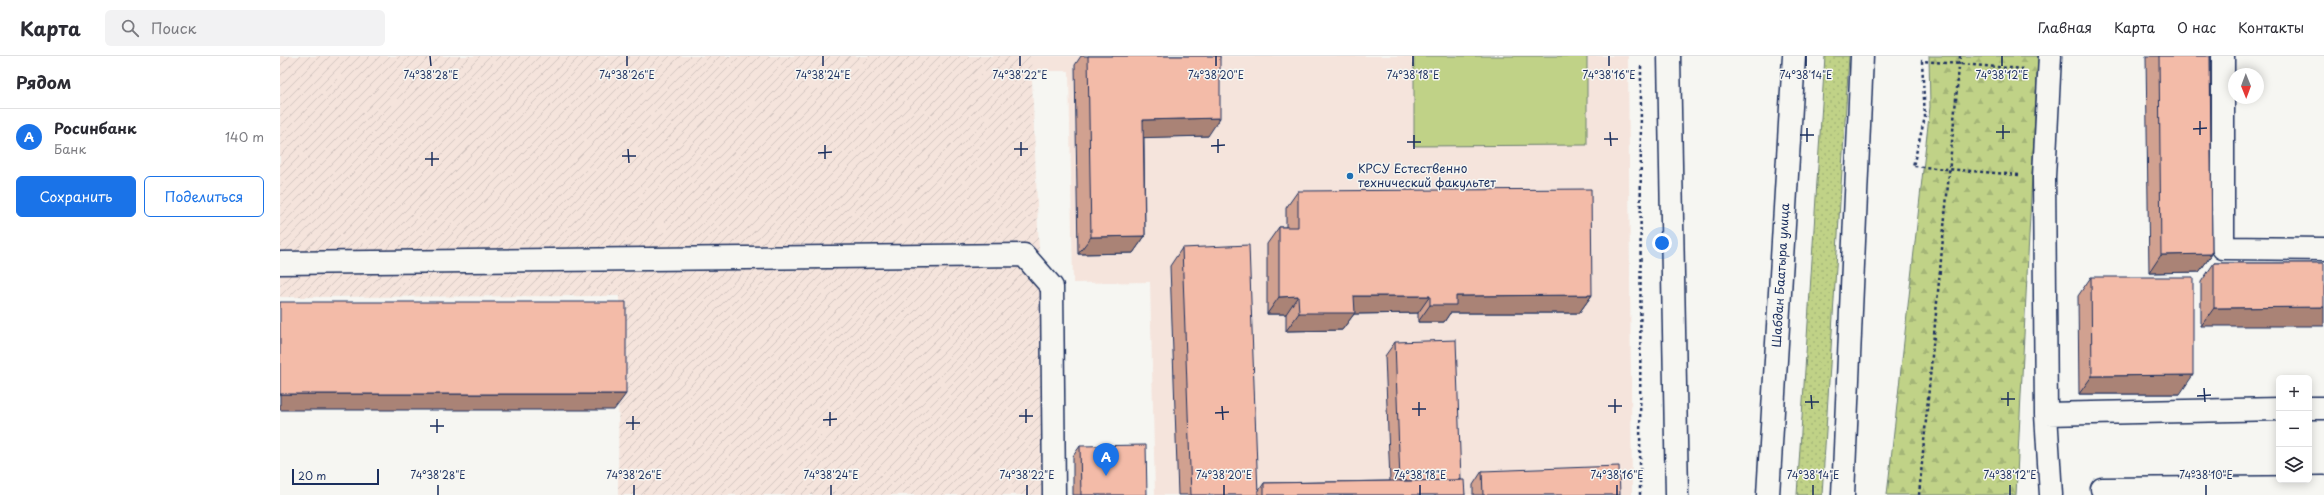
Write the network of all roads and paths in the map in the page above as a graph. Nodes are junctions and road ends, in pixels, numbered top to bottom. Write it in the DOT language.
graph roads {
  1 [pos="1641,56"];
  2 [pos="1668,56"];
  3 [pos="1794,56"];
  4 [pos="1862,56"];
  5 [pos="1960,56"];
  6 [pos="2223,56"];
  7 [pos="1959,64"];
  8 [pos="2049,64"];
  9 [pos="1950,169"];
  10 [pos="2044,177"];
  11 [pos="2324,249"];
  12 [pos="280,263"];
  13 [pos="2312,408"];
  14 [pos="2324,408"];
  15 [pos="2276,409"];
  16 [pos="2046,414"];
  17 [pos="2324,487"];
  18 [pos="2102,489"];
  19 [pos="1054,495"];
  20 [pos="1640,495"];
  21 [pos="1677,495"];
  22 [pos="1768,495"];
  23 [pos="1843,495"];
  24 [pos="1919,495"];
  25 [pos="2051,495"];
  1 -- 20 [label="path"];
  2 -- 21 [label="main road"];
  3 -- 22 [label="main road, Шабдан Баатыра улица"];
  4 -- 23 [label="main road"];
  5 -- 7 [label="path"];
  6 -- 11 [label="main road"];
  7 -- 8 [label="path"];
  7 -- 9 [label="path"];
  7 -- 9 [label="path"];
  8 -- 10 [label="main road"];
  9 -- 10 [label="path"];
  9 -- 24 [label="path"];
  10 -- 16 [label="main road"];
  12 -- 19 [label="main road"];
  13 -- 14 [label="main road"];
  15 -- 16 [label="main road"];
  16 -- 25 [label="main road"];
  17 -- 18 [label="main road"];
}
